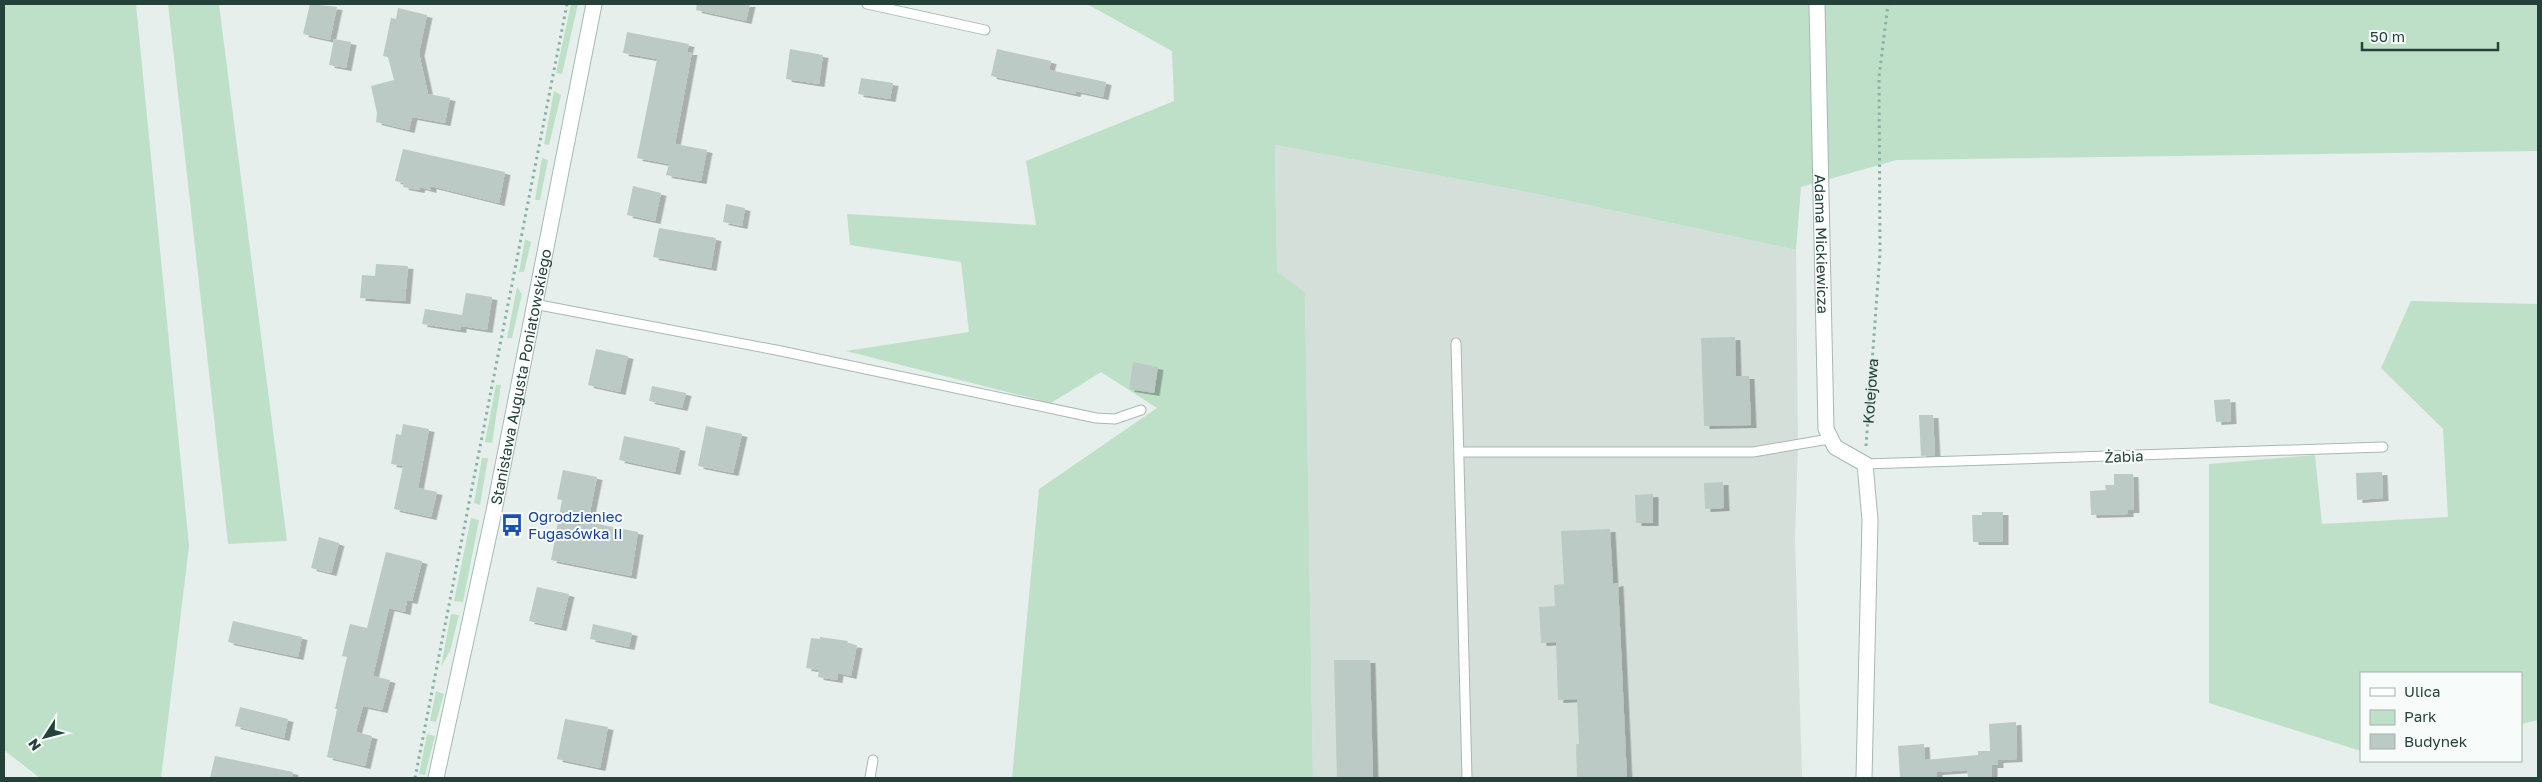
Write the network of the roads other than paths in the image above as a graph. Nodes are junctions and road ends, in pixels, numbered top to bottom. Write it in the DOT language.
graph roads {
  1 [pos="594,4"];
  2 [pos="866,4"];
  3 [pos="1817,4"];
  4 [pos="985,30"];
  5 [pos="534,304"];
  6 [pos="1456,343"];
  7 [pos="1142,410"];
  8 [pos="1829,439"];
  9 [pos="2384,447"];
  10 [pos="1459,452"];
  11 [pos="1865,464"];
  12 [pos="873,760"];
  13 [pos="436,778"];
  14 [pos="870,778"];
  15 [pos="1467,778"];
  16 [pos="1864,778"];
  1 -- 5 [label="street, Stanisława Augusta Poniatowskiego"];
  2 -- 4 [label="lane"];
  3 -- 8 [label="street, Adama Mickiewicza"];
  5 -- 7 [label="lane"];
  5 -- 13 [label="street, Stanisława Augusta Poniatowskiego"];
  6 -- 10 [label="lane"];
  8 -- 10 [label="lane"];
  8 -- 11 [label="street"];
  9 -- 11 [label="lane, Żabia"];
  10 -- 15 [label="lane"];
  11 -- 16 [label="street"];
  12 -- 14 [label="lane"];
}
